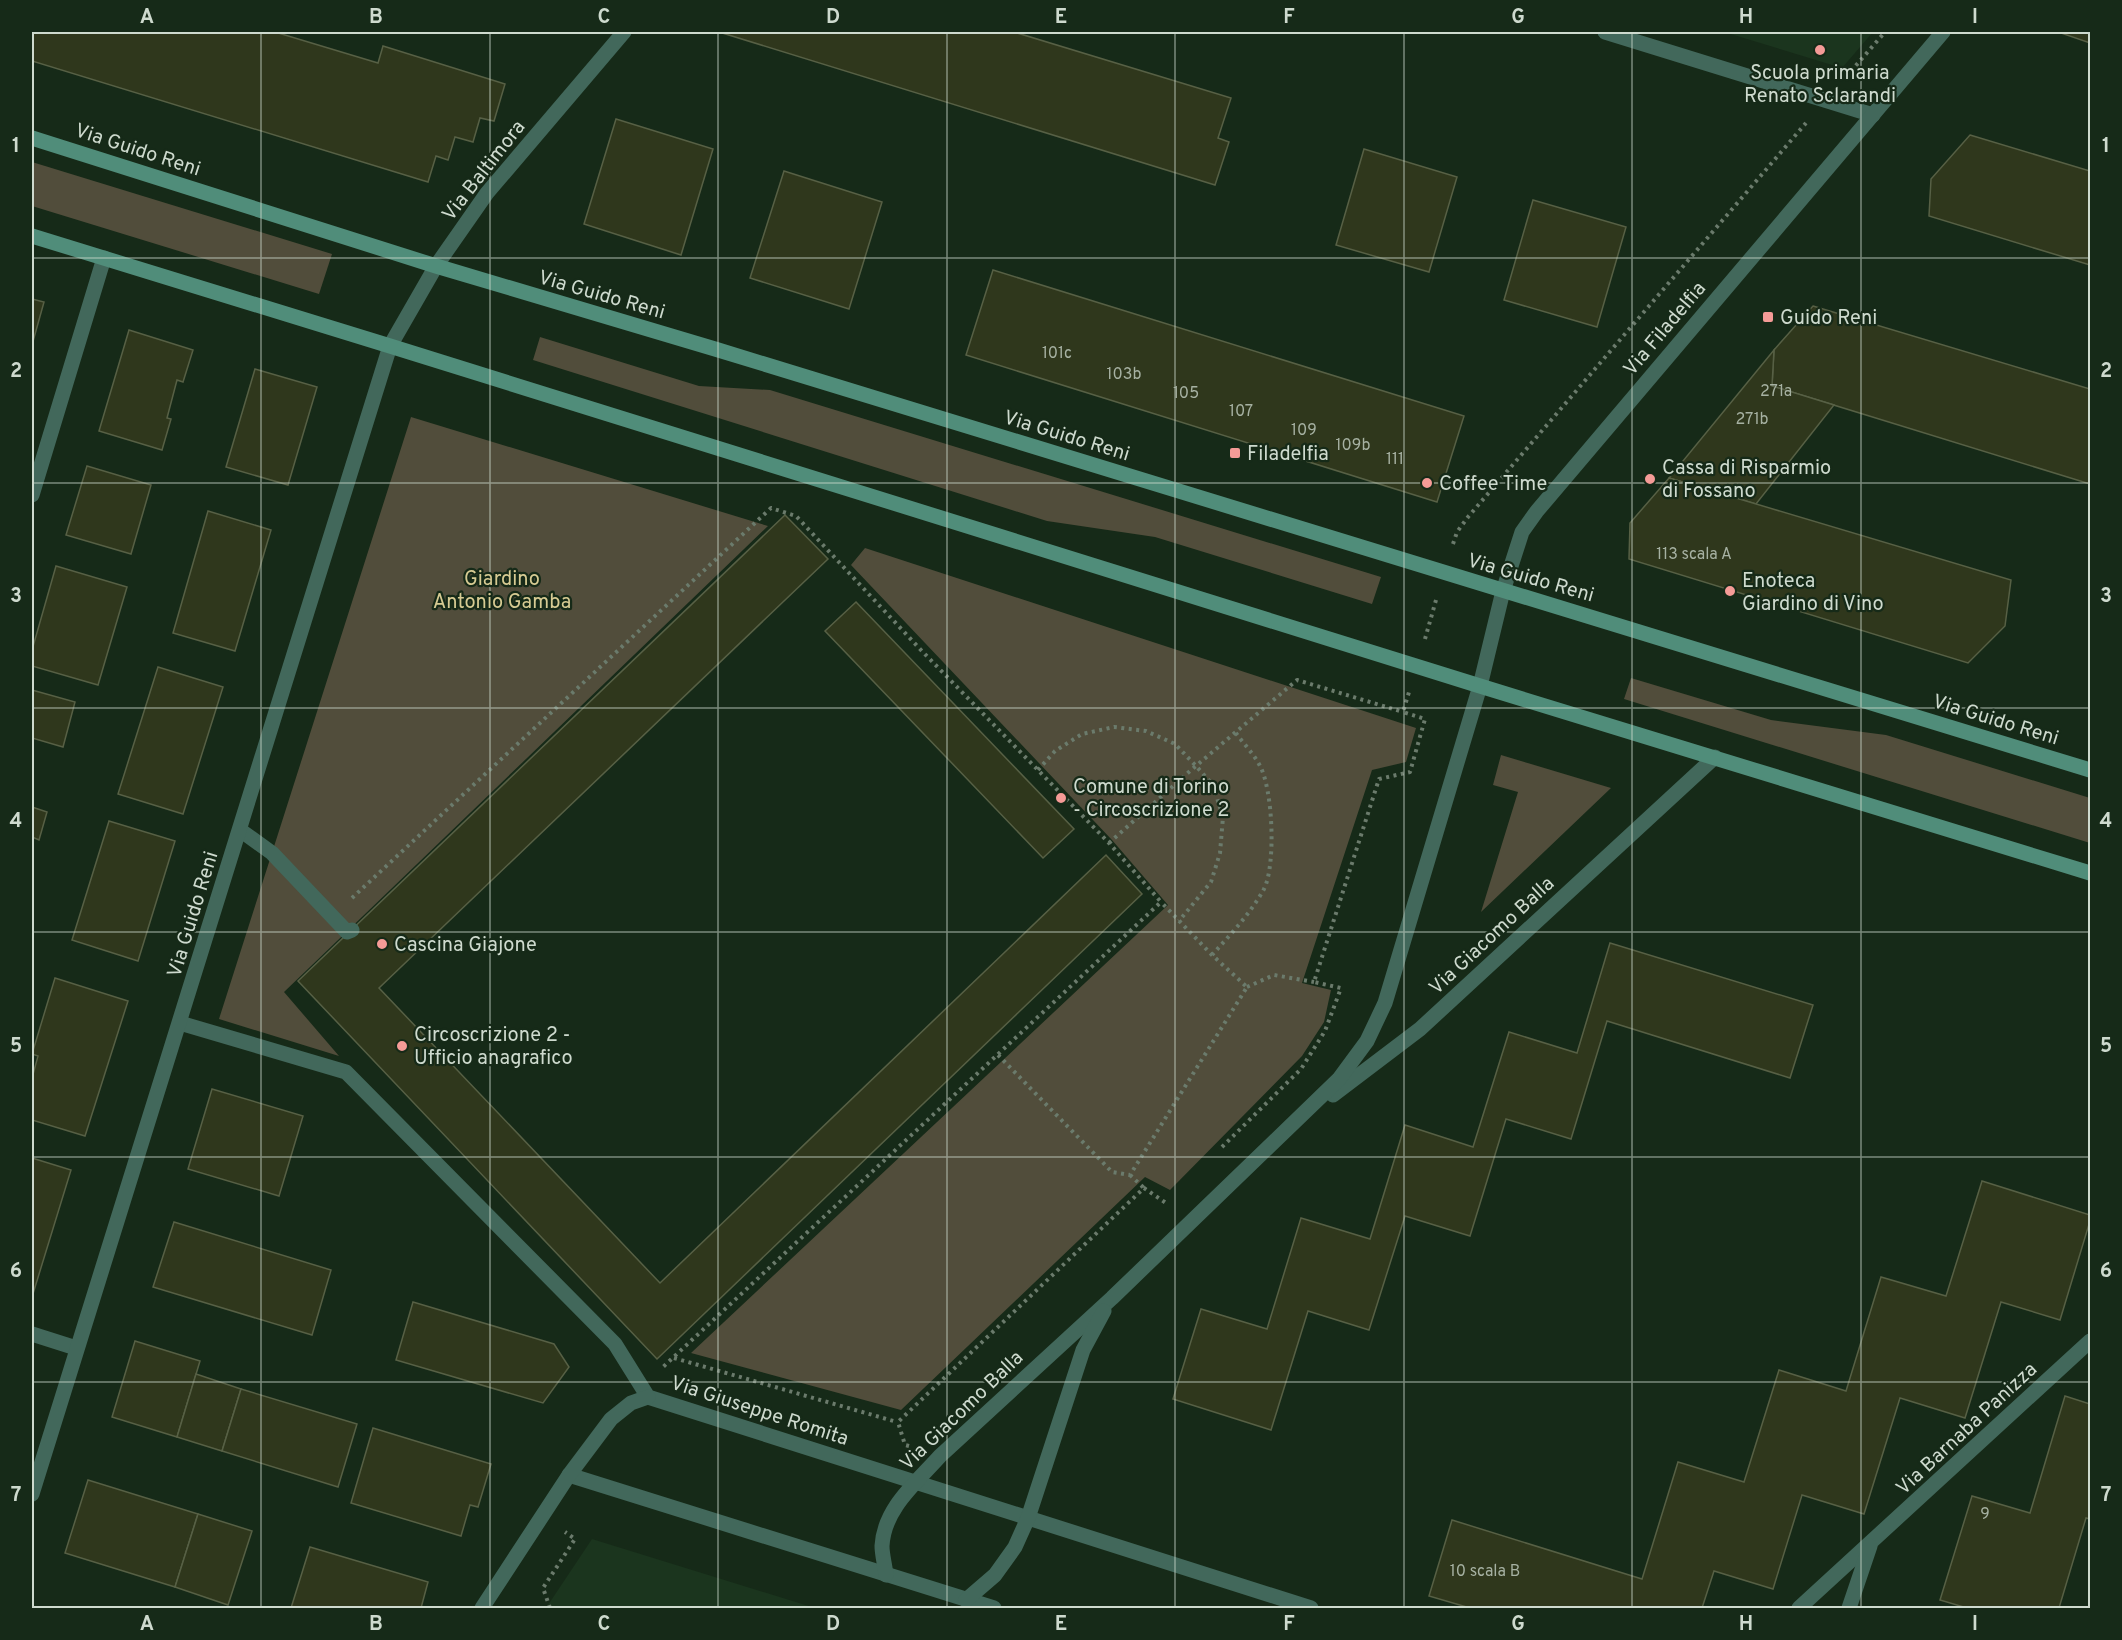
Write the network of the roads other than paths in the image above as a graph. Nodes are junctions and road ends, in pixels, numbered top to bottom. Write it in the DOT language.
graph roads {
  1 [pos="624,32"];
  2 [pos="1605,32"];
  3 [pos="1943,32"];
  4 [pos="1873,115"];
  5 [pos="32,138"];
  6 [pos="32,236"];
  7 [pos="104,258"];
  8 [pos="436,266"];
  9 [pos="390,345"];
  10 [pos="32,495"];
  11 [pos="1503,591"];
  12 [pos="1480,686"];
  13 [pos="1715,757"];
  14 [pos="2091,770"];
  15 [pos="240,830"];
  16 [pos="2091,873"];
  17 [pos="352,930"];
  18 [pos="180,1023"];
  19 [pos="1285,1131"];
  20 [pos="1112,1298"];
  21 [pos="32,1334"];
  22 [pos="2091,1341"];
  23 [pos="76,1348"];
  24 [pos="648,1397"];
  25 [pos="569,1475"];
  26 [pos="915,1482"];
  27 [pos="32,1494"];
  28 [pos="1028,1518"];
  29 [pos="1870,1546"];
  30 [pos="886,1575"];
  31 [pos="966,1599"];
  32 [pos="482,1608"];
  33 [pos="994,1608"];
  34 [pos="1311,1608"];
  35 [pos="1799,1608"];
  36 [pos="1849,1608"];
  1 -- 8 [label="street, Via Baltimora"];
  2 -- 4 [label="street"];
  3 -- 4 [label="street, Via Filadelfia"];
  4 -- 11 [label="street, Via Filadelfia"];
  5 -- 8 [label="main road, Via Guido Reni"];
  6 -- 7 [label="main road"];
  7 -- 9 [label="main road"];
  7 -- 10 [label="street"];
  8 -- 9 [label="street, Via Baltimora"];
  8 -- 11 [label="main road, Via Guido Reni"];
  9 -- 12 [label="main road"];
  9 -- 15 [label="street, Via Guido Reni"];
  11 -- 12 [label="street, Via Filadelfia"];
  11 -- 14 [label="main road, Via Guido Reni"];
  12 -- 13 [label="main road"];
  12 -- 19 [label="street, Via Giacomo Balla"];
  13 -- 16 [label="main road"];
  13 -- 19 [label="street, Via Giacomo Balla"];
  15 -- 17 [label="street"];
  15 -- 18 [label="street, Via Guido Reni"];
  18 -- 23 [label="street, Via Guido Reni"];
  18 -- 24 [label="street, Via Giuseppe Romita"];
  19 -- 20 [label="street, Via Giacomo Balla"];
  20 -- 26 [label="street, Via Giacomo Balla"];
  20 -- 28 [label="street, Via Giacomo Balla"];
  21 -- 23 [label="street"];
  22 -- 29 [label="street, Via Barnaba Panizza"];
  23 -- 27 [label="street, Via Guido Reni"];
  24 -- 25 [label="street"];
  24 -- 26 [label="street, Via Giuseppe Romita"];
  25 -- 30 [label="street"];
  25 -- 32 [label="street"];
  26 -- 28 [label="street, Via Giuseppe Romita"];
  26 -- 30 [label="street, Via Giacomo Balla"];
  28 -- 31 [label="street, Via Giacomo Balla"];
  28 -- 34 [label="street, Via Giuseppe Romita"];
  29 -- 35 [label="street, Via Barnaba Panizza"];
  29 -- 36 [label="street, Via Barnaba Panizza"];
  30 -- 31 [label="street"];
  31 -- 33 [label="street"];
}
